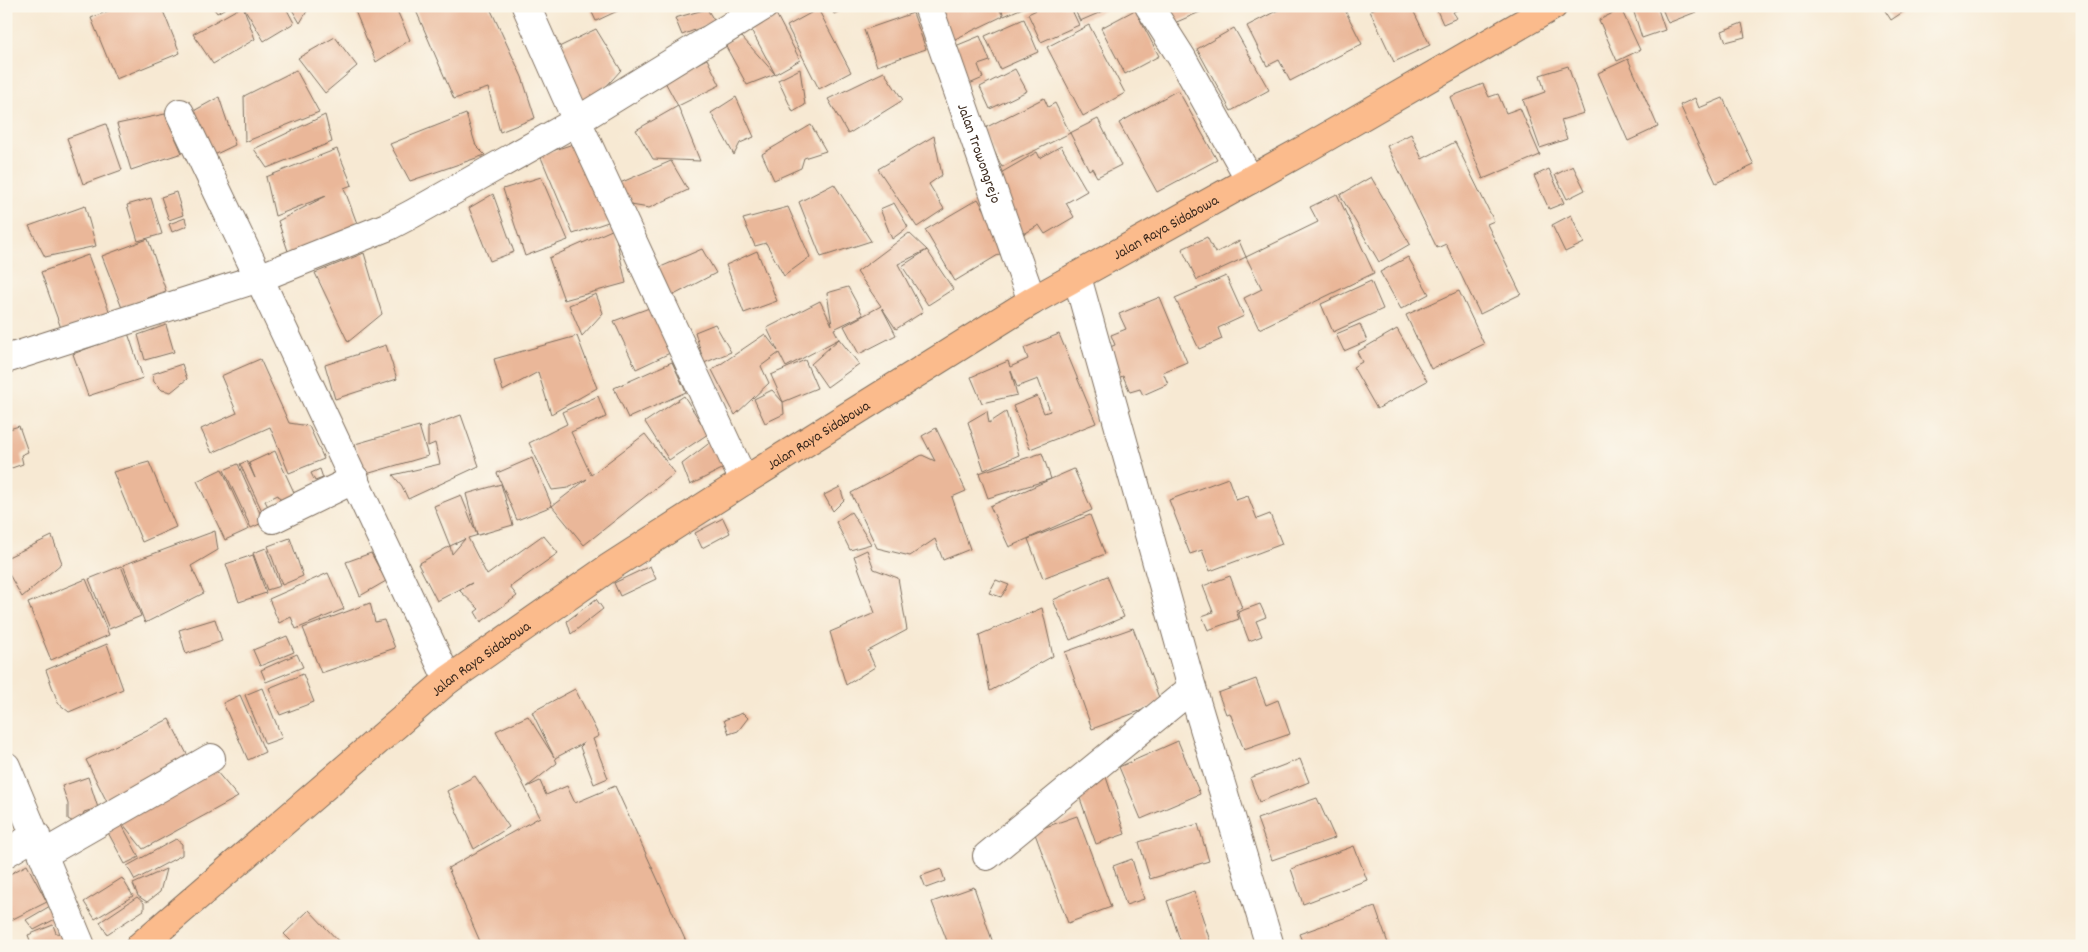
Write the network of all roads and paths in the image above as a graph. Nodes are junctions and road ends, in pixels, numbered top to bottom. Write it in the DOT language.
graph roads {
  1 [pos="526,6"];
  2 [pos="764,6"];
  3 [pos="928,6"];
  4 [pos="1149,6"];
  5 [pos="1553,6"];
  6 [pos="180,113"];
  7 [pos="576,122"];
  8 [pos="1250,180"];
  9 [pos="1077,277"];
  10 [pos="259,278"];
  11 [pos="1032,301"];
  12 [pos="6,359"];
  13 [pos="355,479"];
  14 [pos="744,481"];
  15 [pos="273,519"];
  16 [pos="448,680"];
  17 [pos="1192,688"];
  18 [pos="211,758"];
  19 [pos="6,766"];
  20 [pos="40,844"];
  21 [pos="6,853"];
  22 [pos="987,856"];
  23 [pos="81,946"];
  24 [pos="140,946"];
  25 [pos="1270,946"];
  1 -- 7 [label="street"];
  2 -- 7 [label="street"];
  3 -- 11 [label="street, Jalan Trowongrejo"];
  4 -- 8 [label="street"];
  5 -- 8 [label="highway, Jalan Raya Sidabowa"];
  6 -- 10 [label="street"];
  7 -- 10 [label="street"];
  7 -- 14 [label="street"];
  8 -- 9 [label="highway, Jalan Raya Sidabowa"];
  9 -- 11 [label="highway, Jalan Raya Sidabowa"];
  9 -- 17 [label="street"];
  10 -- 12 [label="street"];
  10 -- 13 [label="street"];
  11 -- 14 [label="highway, Jalan Raya Sidabowa"];
  13 -- 15 [label="street"];
  13 -- 16 [label="street"];
  14 -- 16 [label="highway, Jalan Raya Sidabowa"];
  16 -- 24 [label="highway, Jalan Raya Sidabowa"];
  17 -- 22 [label="street"];
  17 -- 25 [label="street"];
  18 -- 20 [label="street"];
  19 -- 20 [label="street"];
  20 -- 21 [label="street"];
  20 -- 23 [label="street"];
}
